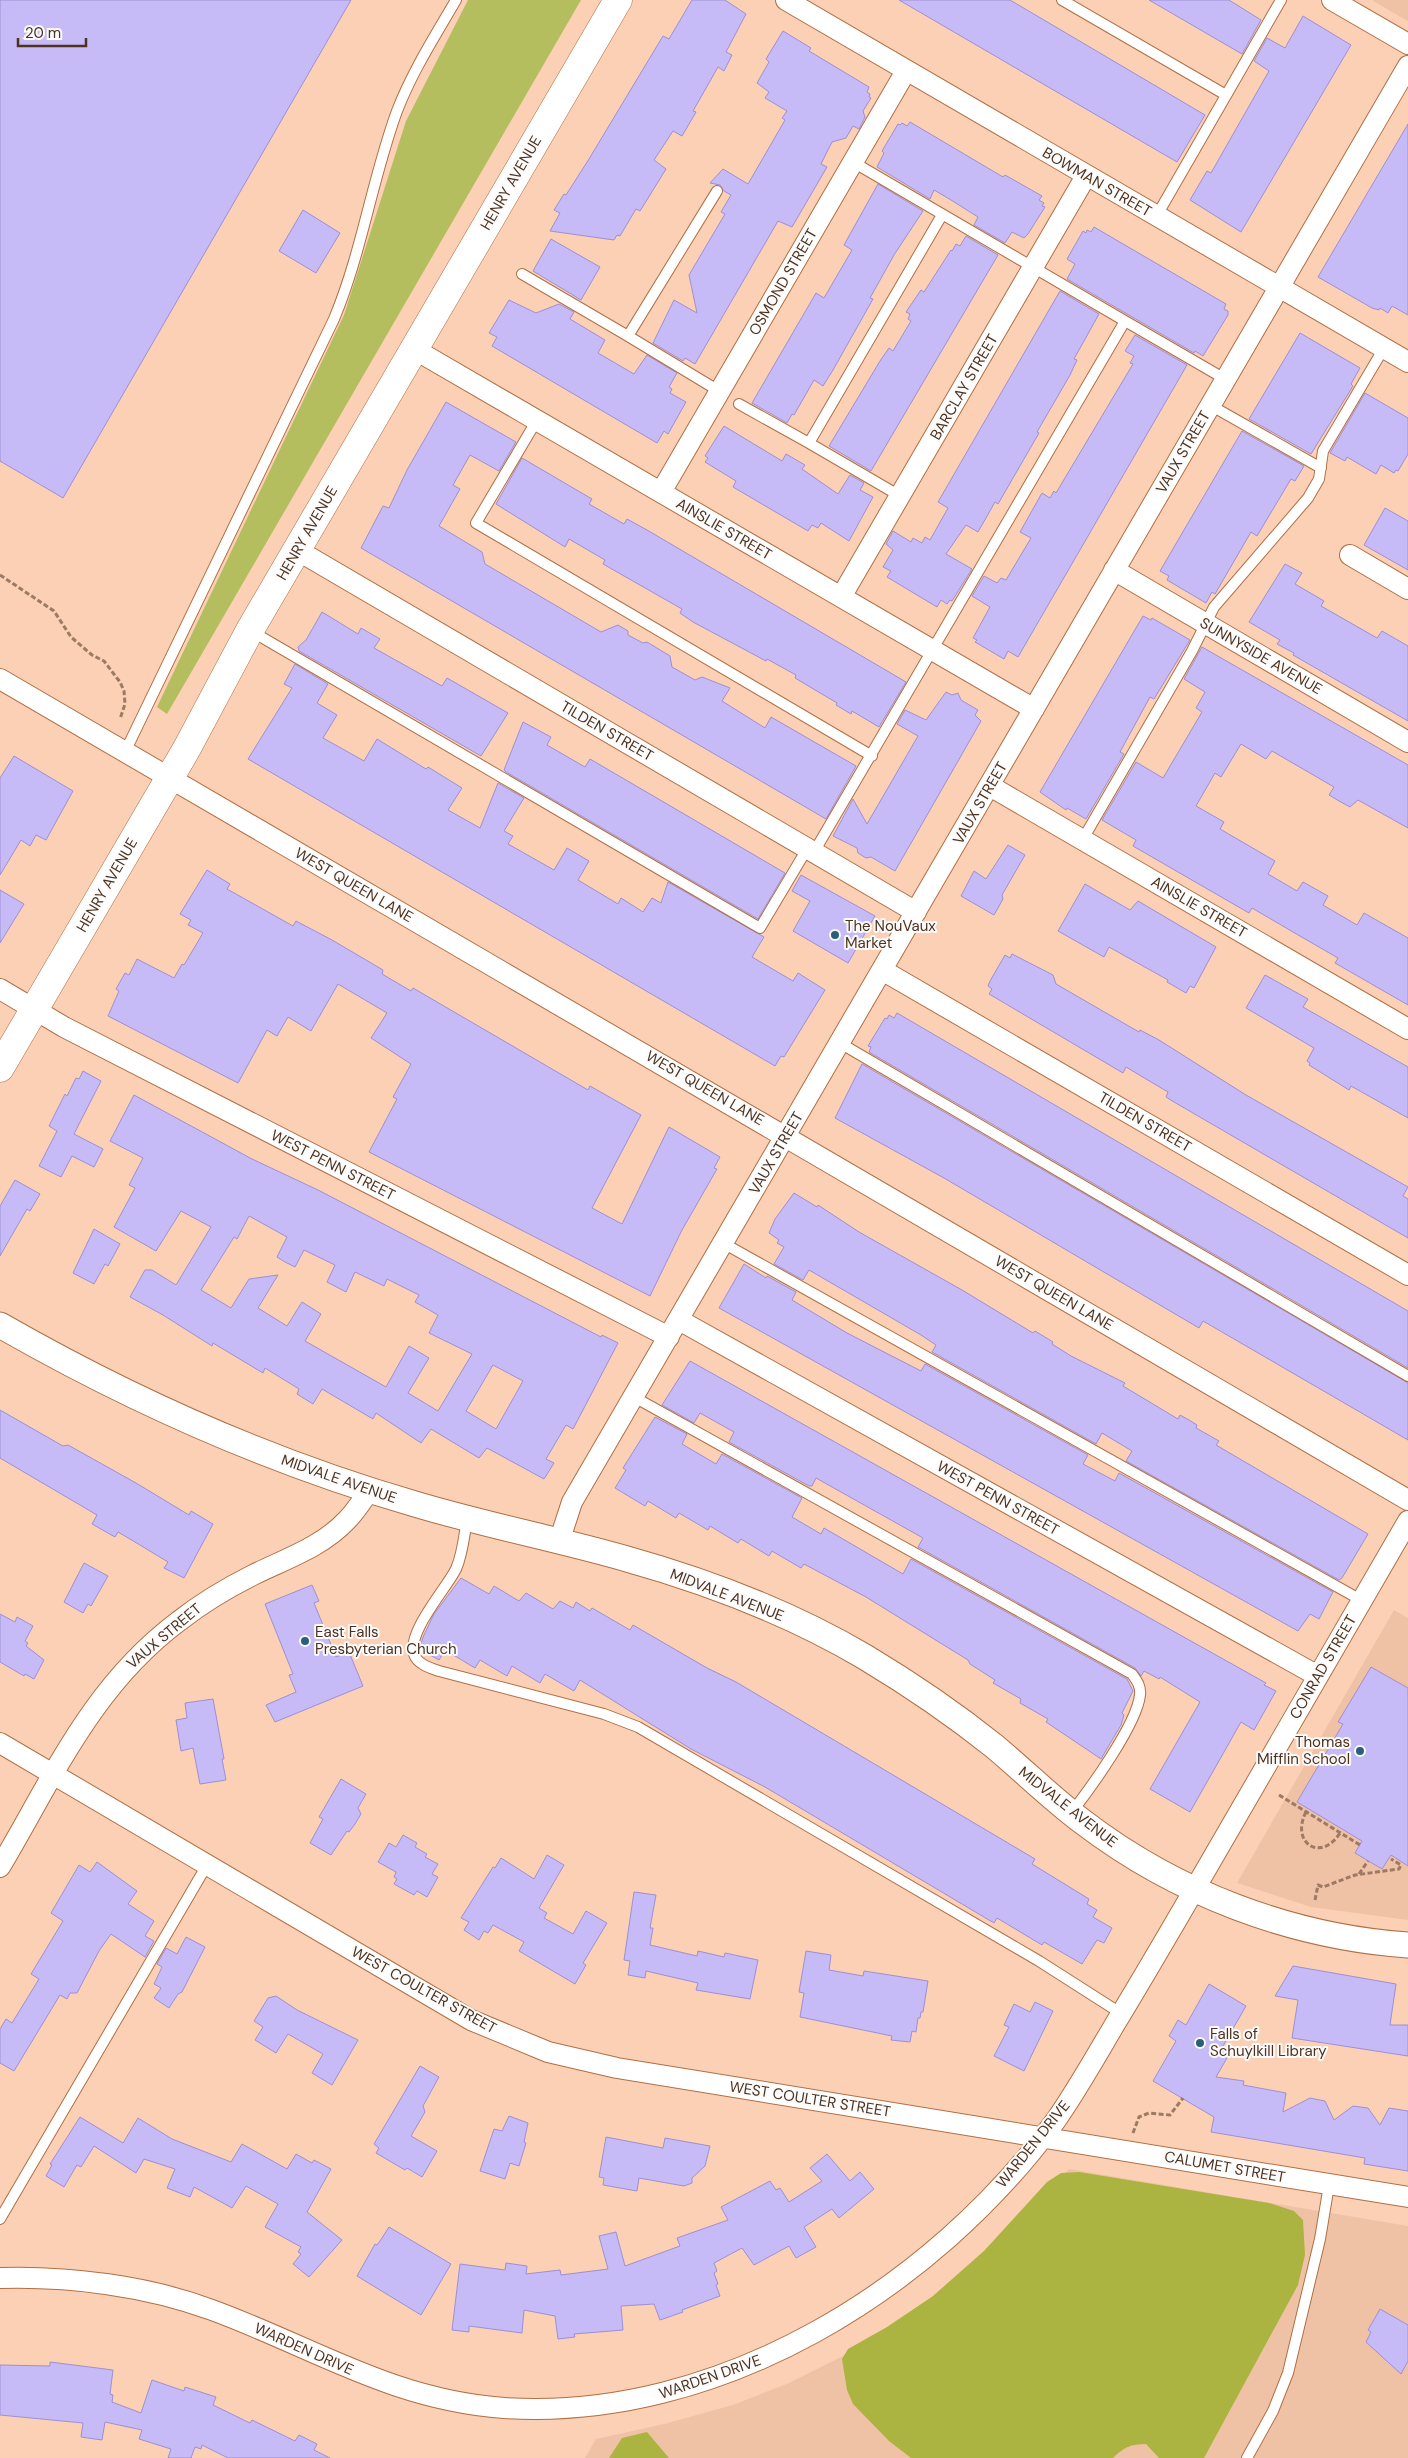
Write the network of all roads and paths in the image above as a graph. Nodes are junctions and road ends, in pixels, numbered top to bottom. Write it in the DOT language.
graph roads {
  1 [pos="456,0"];
  2 [pos="618,0"];
  3 [pos="786,0"];
  4 [pos="1062,0"];
  5 [pos="1281,0"];
  6 [pos="1332,0"];
  7 [pos="1408,44"];
  8 [pos="1408,66"];
  9 [pos="906,71"];
  10 [pos="1226,95"];
  11 [pos="853,162"];
  12 [pos="1086,176"];
  13 [pos="716,192"];
  14 [pos="942,215"];
  15 [pos="1156,217"];
  16 [pos="1034,268"];
  17 [pos="522,274"];
  18 [pos="1278,288"];
  19 [pos="1125,321"];
  20 [pos="628,336"];
  21 [pos="1384,348"];
  22 [pos="414,349"];
  23 [pos="1408,362"];
  24 [pos="1225,379"];
  25 [pos="720,391"];
  26 [pos="739,404"];
  27 [pos="1210,405"];
  28 [pos="537,420"];
  29 [pos="809,443"];
  30 [pos="1321,468"];
  31 [pos="661,492"];
  32 [pos="900,496"];
  33 [pos="297,550"];
  34 [pos="1350,555"];
  35 [pos="1114,570"];
  36 [pos="0,576"];
  37 [pos="1408,589"];
  38 [pos="841,597"];
  39 [pos="1205,623"];
  40 [pos="250,630"];
  41 [pos="933,650"];
  42 [pos="0,679"];
  43 [pos="1034,709"];
  44 [pos="120,719"];
  45 [pos="1408,742"];
  46 [pos="125,752"];
  47 [pos="872,756"];
  48 [pos="169,778"];
  49 [pos="990,786"];
  50 [pos="1083,839"];
  51 [pos="811,851"];
  52 [pos="916,912"];
  53 [pos="882,970"];
  54 [pos="0,989"];
  55 [pos="34,1010"];
  56 [pos="1408,1029"];
  57 [pos="840,1043"];
  58 [pos="0,1068"];
  59 [pos="786,1136"];
  60 [pos="723,1243"];
  61 [pos="1408,1275"];
  62 [pos="0,1324"];
  63 [pos="674,1329"];
  64 [pos="1408,1376"];
  65 [pos="634,1397"];
  66 [pos="370,1490"];
  67 [pos="1408,1500"];
  68 [pos="467,1518"];
  69 [pos="1408,1521"];
  70 [pos="559,1542"];
  71 [pos="1361,1600"];
  72 [pos="1318,1676"];
  73 [pos="0,1743"];
  74 [pos="54,1775"];
  75 [pos="1279,1795"];
  76 [pos="1071,1812"];
  77 [pos="1306,1812"];
  78 [pos="1340,1833"];
  79 [pos="1360,1845"];
  80 [pos="1391,1859"];
  81 [pos="1368,1861"];
  82 [pos="207,1865"];
  83 [pos="0,1867"];
  84 [pos="1359,1875"];
  85 [pos="1194,1890"];
  86 [pos="1314,1900"];
  87 [pos="1408,1945"];
  88 [pos="1122,2014"];
  89 [pos="1183,2098"];
  90 [pos="1133,2133"];
  91 [pos="1042,2137"];
  92 [pos="1329,2185"];
  93 [pos="1408,2198"];
  94 [pos="0,2219"];
  95 [pos="0,2278"];
  96 [pos="1247,2458"];
  1 -- 46 [label="lane"];
  2 -- 22 [label="main road, HENRY AVENUE"];
  3 -- 9 [label="street, BOWMAN STREET"];
  4 -- 10 [label="lane"];
  5 -- 10 [label="lane"];
  6 -- 7 [label="street"];
  8 -- 18 [label="street, VAUX STREET"];
  9 -- 11 [label="street, OSMOND STREET"];
  9 -- 12 [label="street, BOWMAN STREET"];
  10 -- 15 [label="lane"];
  11 -- 14 [label="lane"];
  11 -- 25 [label="street, OSMOND STREET"];
  12 -- 15 [label="street, BOWMAN STREET"];
  12 -- 16 [label="street, BARCLAY STREET"];
  13 -- 20 [label="lane"];
  14 -- 16 [label="lane"];
  14 -- 29 [label="lane"];
  15 -- 18 [label="street, BOWMAN STREET"];
  16 -- 19 [label="lane"];
  16 -- 32 [label="street, BARCLAY STREET"];
  17 -- 20 [label="lane"];
  18 -- 21 [label="street, BOWMAN STREET"];
  18 -- 24 [label="street, VAUX STREET"];
  19 -- 24 [label="lane"];
  19 -- 41 [label="lane"];
  20 -- 25 [label="lane"];
  21 -- 23 [label="street, BOWMAN STREET"];
  21 -- 30 [label="lane"];
  22 -- 28 [label="street, AINSLIE STREET"];
  22 -- 33 [label="main road, HENRY AVENUE"];
  24 -- 27 [label="street, VAUX STREET"];
  25 -- 31 [label="street, OSMOND STREET"];
  26 -- 29 [label="lane"];
  27 -- 30 [label="lane"];
  27 -- 35 [label="street, VAUX STREET"];
  28 -- 31 [label="street, AINSLIE STREET"];
  28 -- 47 [label="lane"];
  29 -- 32 [label="lane"];
  30 -- 39 [label="lane"];
  31 -- 38 [label="street, AINSLIE STREET"];
  32 -- 38 [label="street, BARCLAY STREET"];
  33 -- 40 [label="main road, HENRY AVENUE"];
  33 -- 51 [label="street, TILDEN STREET"];
  34 -- 37 [label="street"];
  35 -- 39 [label="street, SUNNYSIDE AVENUE"];
  35 -- 43 [label="street, VAUX STREET"];
  36 -- 44 [label="path"];
  38 -- 41 [label="street, AINSLIE STREET"];
  39 -- 45 [label="street, SUNNYSIDE AVENUE"];
  39 -- 50 [label="lane"];
  40 -- 48 [label="main road, HENRY AVENUE"];
  40 -- 51 [label="lane"];
  41 -- 43 [label="street, AINSLIE STREET"];
  41 -- 47 [label="lane"];
  42 -- 46 [label="street, WEST QUEEN LANE"];
  43 -- 49 [label="street, VAUX STREET"];
  46 -- 48 [label="street, WEST QUEEN LANE"];
  47 -- 51 [label="lane"];
  48 -- 55 [label="main road, HENRY AVENUE"];
  48 -- 59 [label="street, WEST QUEEN LANE"];
  49 -- 50 [label="street, AINSLIE STREET"];
  49 -- 52 [label="street, VAUX STREET"];
  50 -- 56 [label="street, AINSLIE STREET"];
  51 -- 52 [label="street, TILDEN STREET"];
  52 -- 53 [label="street, VAUX STREET"];
  53 -- 57 [label="street, VAUX STREET"];
  53 -- 61 [label="street, TILDEN STREET"];
  54 -- 55 [label="street, WEST PENN STREET"];
  55 -- 58 [label="main road, HENRY AVENUE"];
  55 -- 63 [label="street, WEST PENN STREET"];
  57 -- 59 [label="street, VAUX STREET"];
  57 -- 64 [label="lane"];
  59 -- 60 [label="street, VAUX STREET"];
  59 -- 67 [label="street, WEST QUEEN LANE"];
  60 -- 63 [label="street, VAUX STREET"];
  60 -- 71 [label="lane"];
  62 -- 66 [label="street, MIDVALE AVENUE"];
  63 -- 65 [label="street, VAUX STREET"];
  63 -- 72 [label="street, WEST PENN STREET"];
  65 -- 70 [label="street, VAUX STREET"];
  65 -- 76 [label="lane"];
  66 -- 68 [label="street, MIDVALE AVENUE"];
  66 -- 74 [label="street, VAUX STREET"];
  68 -- 70 [label="street, MIDVALE AVENUE"];
  68 -- 88 [label="lane"];
  69 -- 71 [label="street, CONRAD STREET"];
  70 -- 76 [label="street, MIDVALE AVENUE"];
  71 -- 72 [label="street, CONRAD STREET"];
  72 -- 85 [label="street, CONRAD STREET"];
  73 -- 74 [label="street, WEST COULTER STREET"];
  74 -- 82 [label="street, WEST COULTER STREET"];
  74 -- 83 [label="street, VAUX STREET"];
  75 -- 77 [label="path"];
  76 -- 85 [label="street, MIDVALE AVENUE"];
  77 -- 78 [label="path"];
  77 -- 78 [label="path"];
  78 -- 79 [label="path"];
  80 -- 84 [label="path"];
  81 -- 84 [label="path"];
  82 -- 91 [label="street, WEST COULTER STREET"];
  82 -- 94 [label="lane"];
  84 -- 86 [label="path"];
  85 -- 87 [label="street, MIDVALE AVENUE"];
  85 -- 88 [label="street, WARDEN DRIVE"];
  88 -- 91 [label="street, WARDEN DRIVE"];
  89 -- 90 [label="path"];
  91 -- 92 [label="street, CALUMET STREET"];
  91 -- 95 [label="street, WARDEN DRIVE"];
  92 -- 93 [label="street, CALUMET STREET"];
  92 -- 96 [label="lane"];
}
